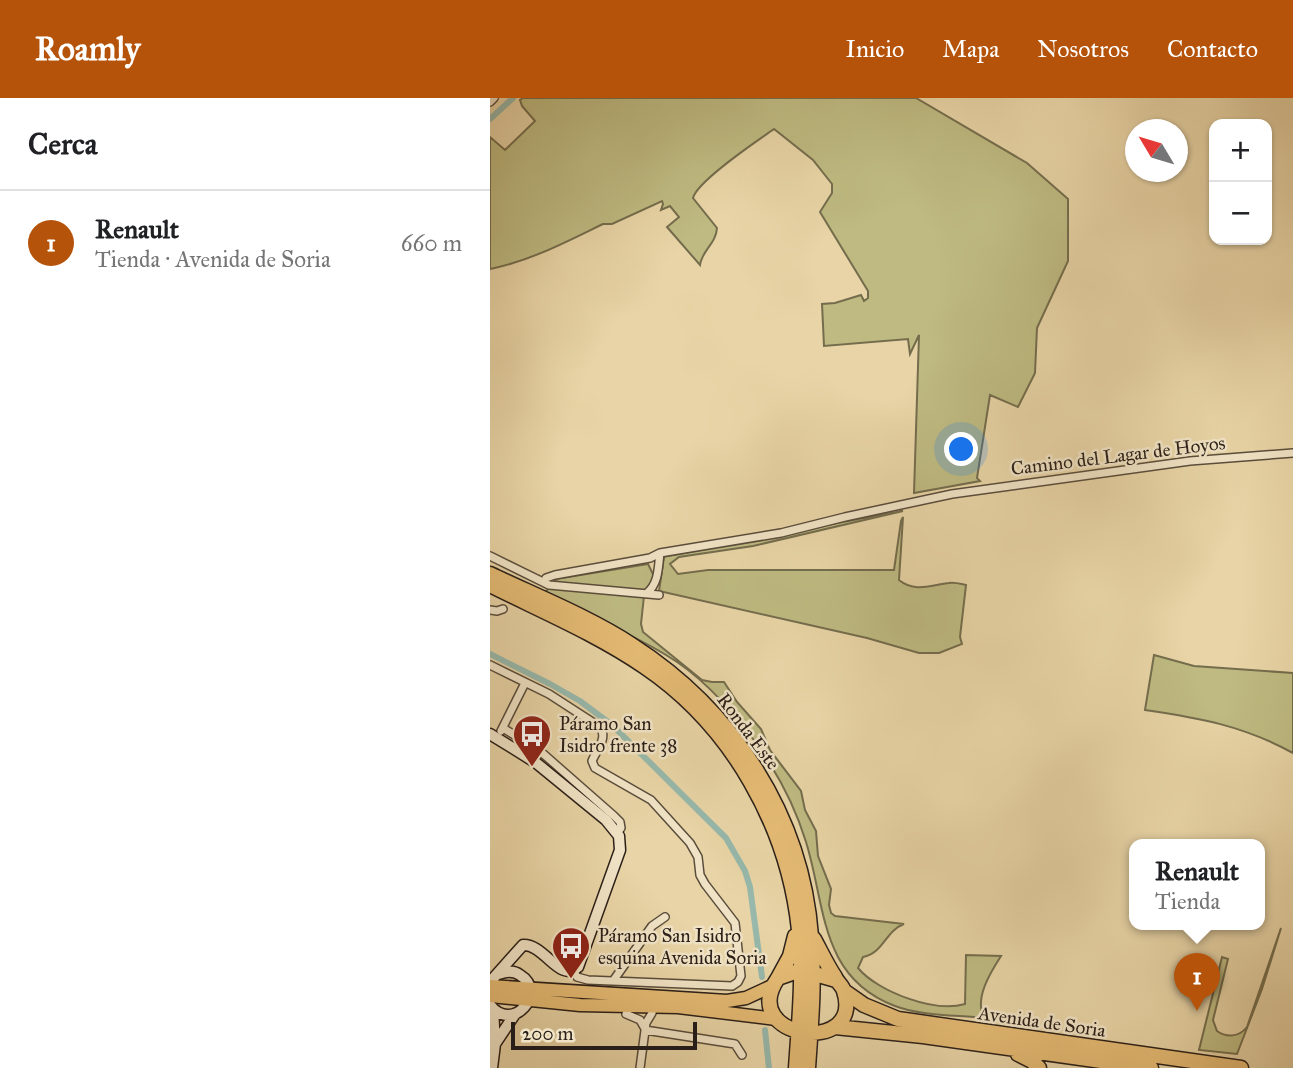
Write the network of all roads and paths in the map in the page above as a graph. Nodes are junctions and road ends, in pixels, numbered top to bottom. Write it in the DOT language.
graph roads {
  1 [pos="494,98"];
  2 [pos="490,102"];
  3 [pos="1293,453"];
  4 [pos="660,553"];
  5 [pos="490,556"];
  6 [pos="490,573"];
  7 [pos="546,578"];
  8 [pos="490,585"];
  9 [pos="647,593"];
  10 [pos="659,595"];
  11 [pos="503,609"];
  12 [pos="490,610"];
  13 [pos="490,666"];
  14 [pos="525,683"];
  15 [pos="497,733"];
  16 [pos="665,917"];
  17 [pos="805,931"];
  18 [pos="515,952"];
  19 [pos="574,971"];
  20 [pos="808,971"];
  21 [pos="521,975"];
  22 [pos="492,981"];
  23 [pos="613,981"];
  24 [pos="775,982"];
  25 [pos="840,985"];
  26 [pos="530,995"];
  27 [pos="491,1003"];
  28 [pos="652,1013"];
  29 [pos="515,1014"];
  30 [pos="626,1014"];
  31 [pos="780,1022"];
  32 [pos="833,1028"];
  33 [pos="645,1030"];
  34 [pos="804,1032"];
  35 [pos="962,1042"];
  36 [pos="495,1044"];
  37 [pos="742,1055"];
  38 [pos="1118,1063"];
  39 [pos="492,1068"];
  40 [pos="640,1068"];
  41 [pos="796,1068"];
  42 [pos="809,1068"];
  43 [pos="1039,1068"];
  44 [pos="1060,1068"];
  45 [pos="1151,1068"];
  46 [pos="1241,1068"];
  1 -- 2 [label="street"];
  3 -- 4 [label="street, Camino del Lagar de Hoyos"];
  4 -- 7 [label="street, Camino del Lagar de Hoyos"];
  4 -- 9 [label="street"];
  5 -- 9 [label="street"];
  6 -- 17 [label="highway, Ronda Este"];
  8 -- 17 [label="highway, Ronda Este"];
  9 -- 10 [label="street"];
  11 -- 12 [label="street"];
  13 -- 14 [label="street"];
  14 -- 15 [label="street"];
  14 -- 23 [label="street"];
  15 -- 19 [label="street"];
  16 -- 23 [label="street"];
  17 -- 20 [label="highway, Ronda Este"];
  17 -- 24 [label="highway"];
  17 -- 25 [label="highway"];
  18 -- 19 [label="street"];
  18 -- 21 [label="street"];
  18 -- 22 [label="street"];
  19 -- 23 [label="street"];
  20 -- 24 [label="highway"];
  20 -- 25 [label="highway, Avenida de Soria"];
  20 -- 34 [label="highway, Ronda Este"];
  21 -- 22 [label="street"];
  21 -- 26 [label="street"];
  22 -- 26 [label="main road"];
  24 -- 26 [label="main road"];
  24 -- 31 [label="highway"];
  25 -- 32 [label="highway"];
  25 -- 46 [label="highway, Avenida de Soria"];
  26 -- 27 [label="main road"];
  26 -- 29 [label="street"];
  26 -- 31 [label="main road"];
  27 -- 29 [label="street"];
  27 -- 36 [label="street"];
  28 -- 33 [label="street"];
  29 -- 36 [label="street"];
  30 -- 33 [label="street"];
  31 -- 34 [label="highway"];
  31 -- 41 [label="highway"];
  32 -- 34 [label="highway, Avenida de Soria"];
  32 -- 35 [label="highway, Avenida de Soria"];
  32 -- 42 [label="highway"];
  33 -- 37 [label="street"];
  33 -- 40 [label="street"];
  34 -- 41 [label="highway, Ronda Este"];
  34 -- 42 [label="highway, Ronda Este"];
  35 -- 38 [label="highway, Avenida de Soria"];
  35 -- 43 [label="highway"];
  36 -- 39 [label="street"];
  38 -- 44 [label="highway"];
  38 -- 45 [label="highway, Avenida de Soria"];
}
